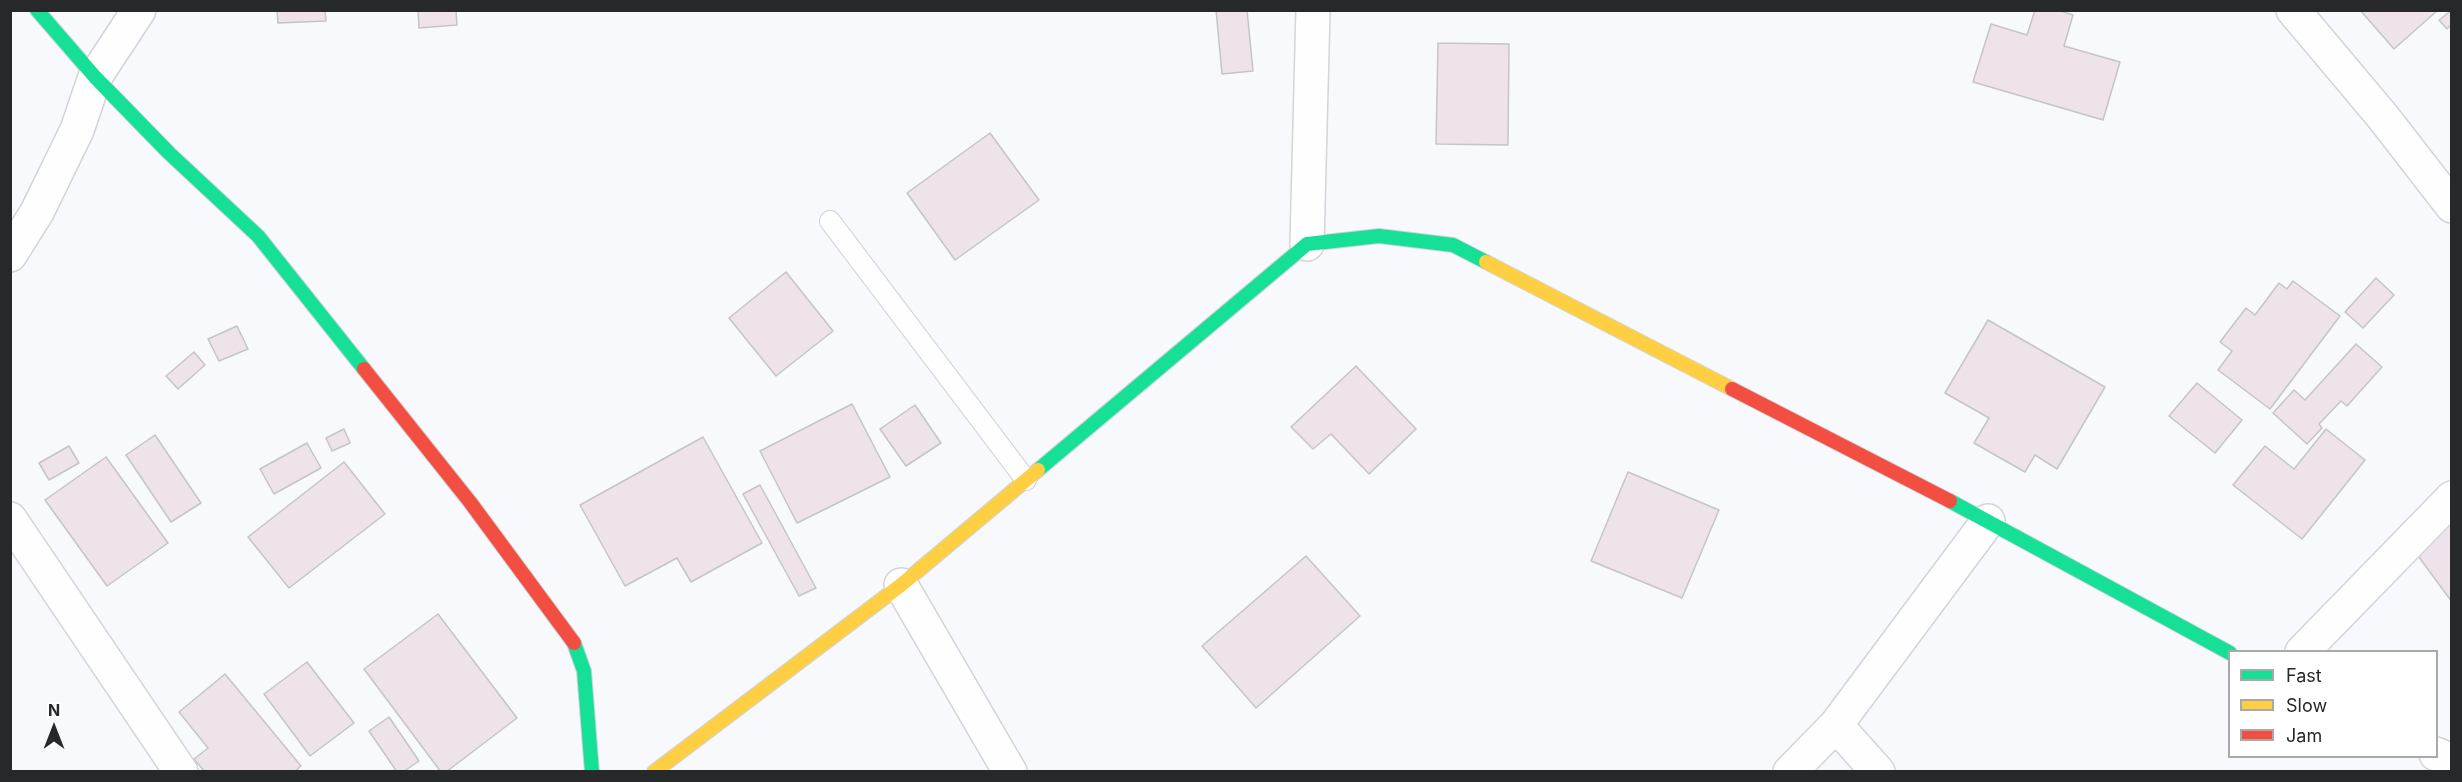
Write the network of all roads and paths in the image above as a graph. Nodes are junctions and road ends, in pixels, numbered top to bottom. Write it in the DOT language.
graph roads {
  1 [pos="36,10"];
  2 [pos="139,10"];
  3 [pos="1313,10"];
  4 [pos="2293,10"];
  5 [pos="95,77"];
  6 [pos="2451,206"];
  7 [pos="830,221"];
  8 [pos="1307,244"];
  9 [pos="10,255"];
  10 [pos="1026,480"];
  11 [pos="2451,498"];
  12 [pos="10,519"];
  13 [pos="1988,521"];
  14 [pos="901,585"];
  15 [pos="2303,650"];
  16 [pos="2228,652"];
  17 [pos="1836,725"];
  18 [pos="181,771"];
  19 [pos="592,771"];
  20 [pos="654,771"];
  21 [pos="1010,771"];
  22 [pos="1790,771"];
  23 [pos="1878,771"];
  1 -- 5 [label="street"];
  2 -- 5 [label="street"];
  3 -- 8 [label="street"];
  4 -- 6 [label="street"];
  5 -- 9 [label="street"];
  5 -- 19 [label="street"];
  7 -- 10 [label="lane"];
  8 -- 10 [label="street"];
  8 -- 13 [label="street"];
  10 -- 14 [label="street"];
  11 -- 15 [label="street"];
  12 -- 18 [label="street"];
  13 -- 16 [label="street"];
  13 -- 17 [label="street"];
  14 -- 20 [label="street"];
  14 -- 21 [label="street"];
  17 -- 22 [label="street"];
  17 -- 23 [label="street"];
}
